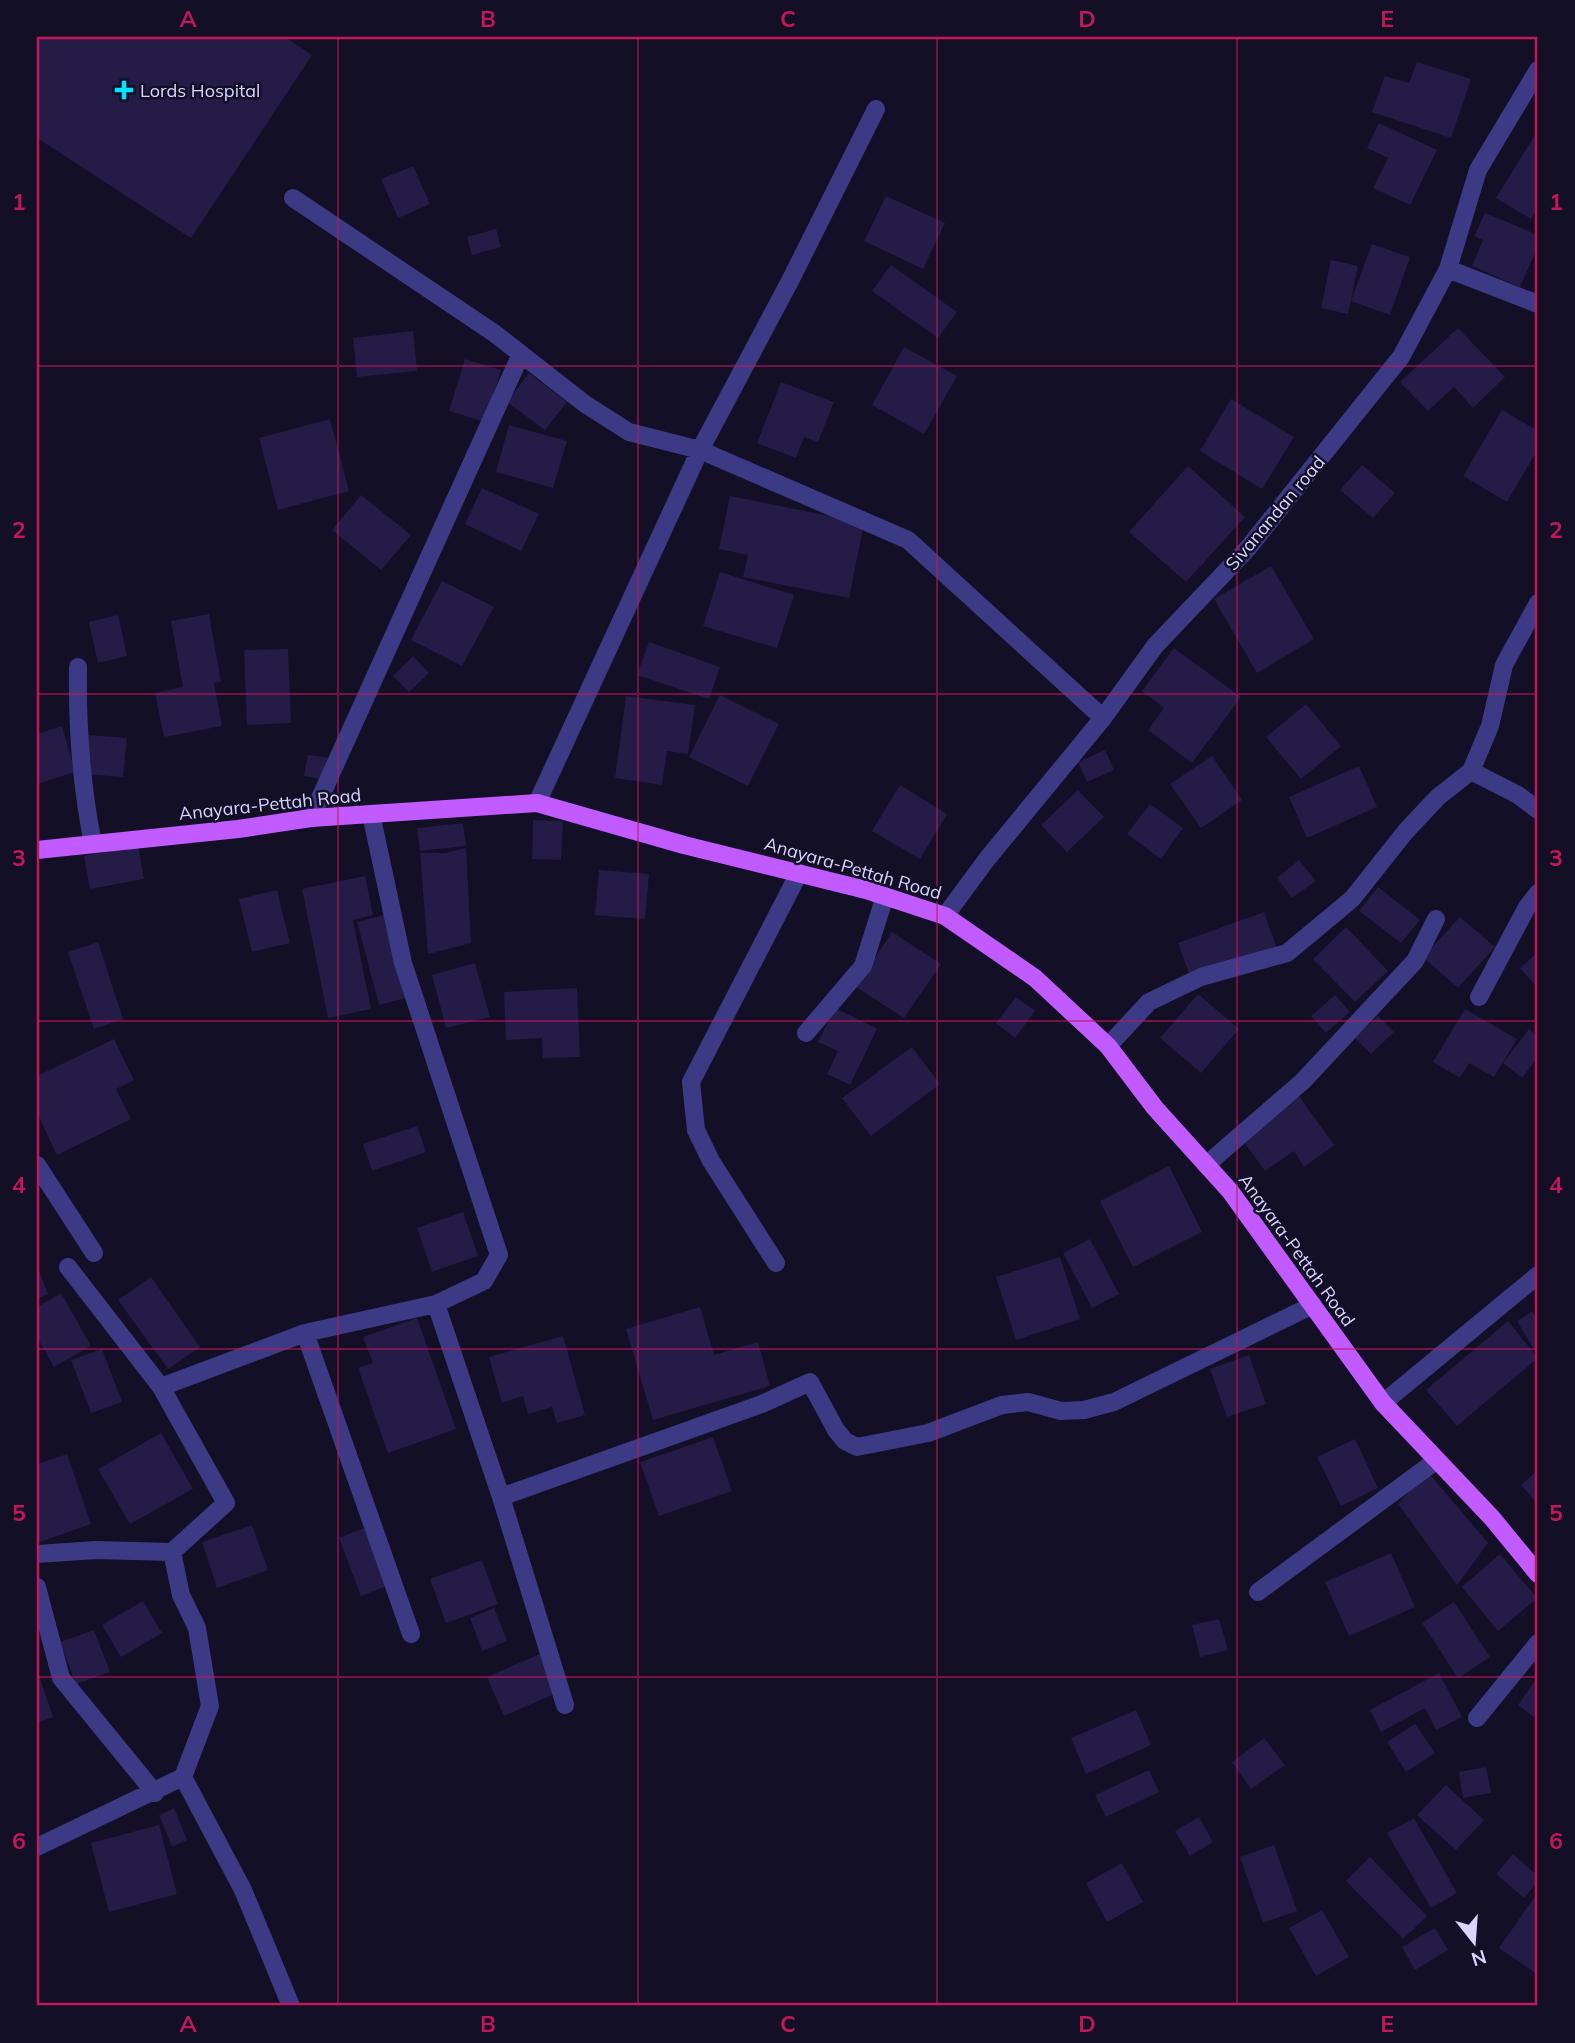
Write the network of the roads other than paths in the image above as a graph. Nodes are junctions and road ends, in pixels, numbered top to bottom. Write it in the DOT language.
graph roads {
  1 [pos="1538,70"];
  2 [pos="876,109"];
  3 [pos="293,198"];
  4 [pos="1448,270"];
  5 [pos="1538,304"];
  6 [pos="521,354"];
  7 [pos="699,450"];
  8 [pos="1538,603"];
  9 [pos="78,667"];
  10 [pos="1103,718"];
  11 [pos="1471,771"];
  12 [pos="537,803"];
  13 [pos="1538,810"];
  14 [pos="371,814"];
  15 [pos="311,818"];
  16 [pos="93,844"];
  17 [pos="37,850"];
  18 [pos="799,873"];
  19 [pos="1538,893"];
  20 [pos="885,896"];
  21 [pos="945,916"];
  22 [pos="1436,919"];
  23 [pos="1479,997"];
  24 [pos="806,1033"];
  25 [pos="1108,1046"];
  26 [pos="37,1165"];
  27 [pos="1206,1165"];
  28 [pos="94,1252"];
  29 [pos="776,1263"];
  30 [pos="68,1267"];
  31 [pos="1538,1275"];
  32 [pos="436,1304"];
  33 [pos="1313,1305"];
  34 [pos="305,1333"];
  35 [pos="161,1387"];
  36 [pos="1384,1403"];
  37 [pos="1437,1460"];
  38 [pos="501,1497"];
  39 [pos="172,1552"];
  40 [pos="37,1554"];
  41 [pos="1538,1574"];
  42 [pos="37,1587"];
  43 [pos="1258,1592"];
  44 [pos="411,1634"];
  45 [pos="1538,1643"];
  46 [pos="565,1705"];
  47 [pos="1477,1718"];
  48 [pos="183,1777"];
  49 [pos="155,1793"];
  50 [pos="37,1847"];
  51 [pos="290,2006"];
  1 -- 4 [label="street, Sivanandan road"];
  2 -- 7 [label="street"];
  3 -- 6 [label="street"];
  4 -- 5 [label="street"];
  4 -- 10 [label="street, Sivanandan road"];
  6 -- 7 [label="street"];
  6 -- 15 [label="street"];
  7 -- 10 [label="street"];
  7 -- 12 [label="street"];
  8 -- 11 [label="street"];
  9 -- 16 [label="street"];
  10 -- 21 [label="street, Sivanandan road"];
  11 -- 13 [label="street"];
  11 -- 25 [label="street"];
  12 -- 14 [label="main road, Anayara-Pettah Road"];
  12 -- 18 [label="main road, Anayara-Pettah Road"];
  14 -- 15 [label="main road, Anayara-Pettah Road"];
  14 -- 32 [label="street"];
  15 -- 16 [label="main road, Anayara-Pettah Road"];
  16 -- 17 [label="main road, Anayara-Pettah Road"];
  18 -- 20 [label="main road, Anayara-Pettah Road"];
  18 -- 29 [label="street"];
  19 -- 23 [label="street"];
  20 -- 21 [label="main road, Anayara-Pettah Road"];
  20 -- 24 [label="street"];
  21 -- 25 [label="main road, Anayara-Pettah Road"];
  22 -- 27 [label="street"];
  25 -- 27 [label="main road, Anayara-Pettah Road"];
  26 -- 28 [label="street"];
  27 -- 33 [label="main road, Anayara-Pettah Road"];
  30 -- 35 [label="street"];
  31 -- 36 [label="street"];
  32 -- 34 [label="street"];
  32 -- 38 [label="street"];
  33 -- 36 [label="main road, Anayara-Pettah Road"];
  33 -- 38 [label="street"];
  34 -- 35 [label="street"];
  34 -- 44 [label="street"];
  35 -- 39 [label="street"];
  36 -- 37 [label="main road, Anayara-Pettah Road"];
  37 -- 41 [label="main road, Anayara-Pettah Road"];
  37 -- 43 [label="street"];
  38 -- 46 [label="street"];
  39 -- 40 [label="street"];
  39 -- 48 [label="street"];
  42 -- 49 [label="street"];
  45 -- 47 [label="street"];
  48 -- 49 [label="street"];
  48 -- 51 [label="street"];
  49 -- 50 [label="street"];
}
